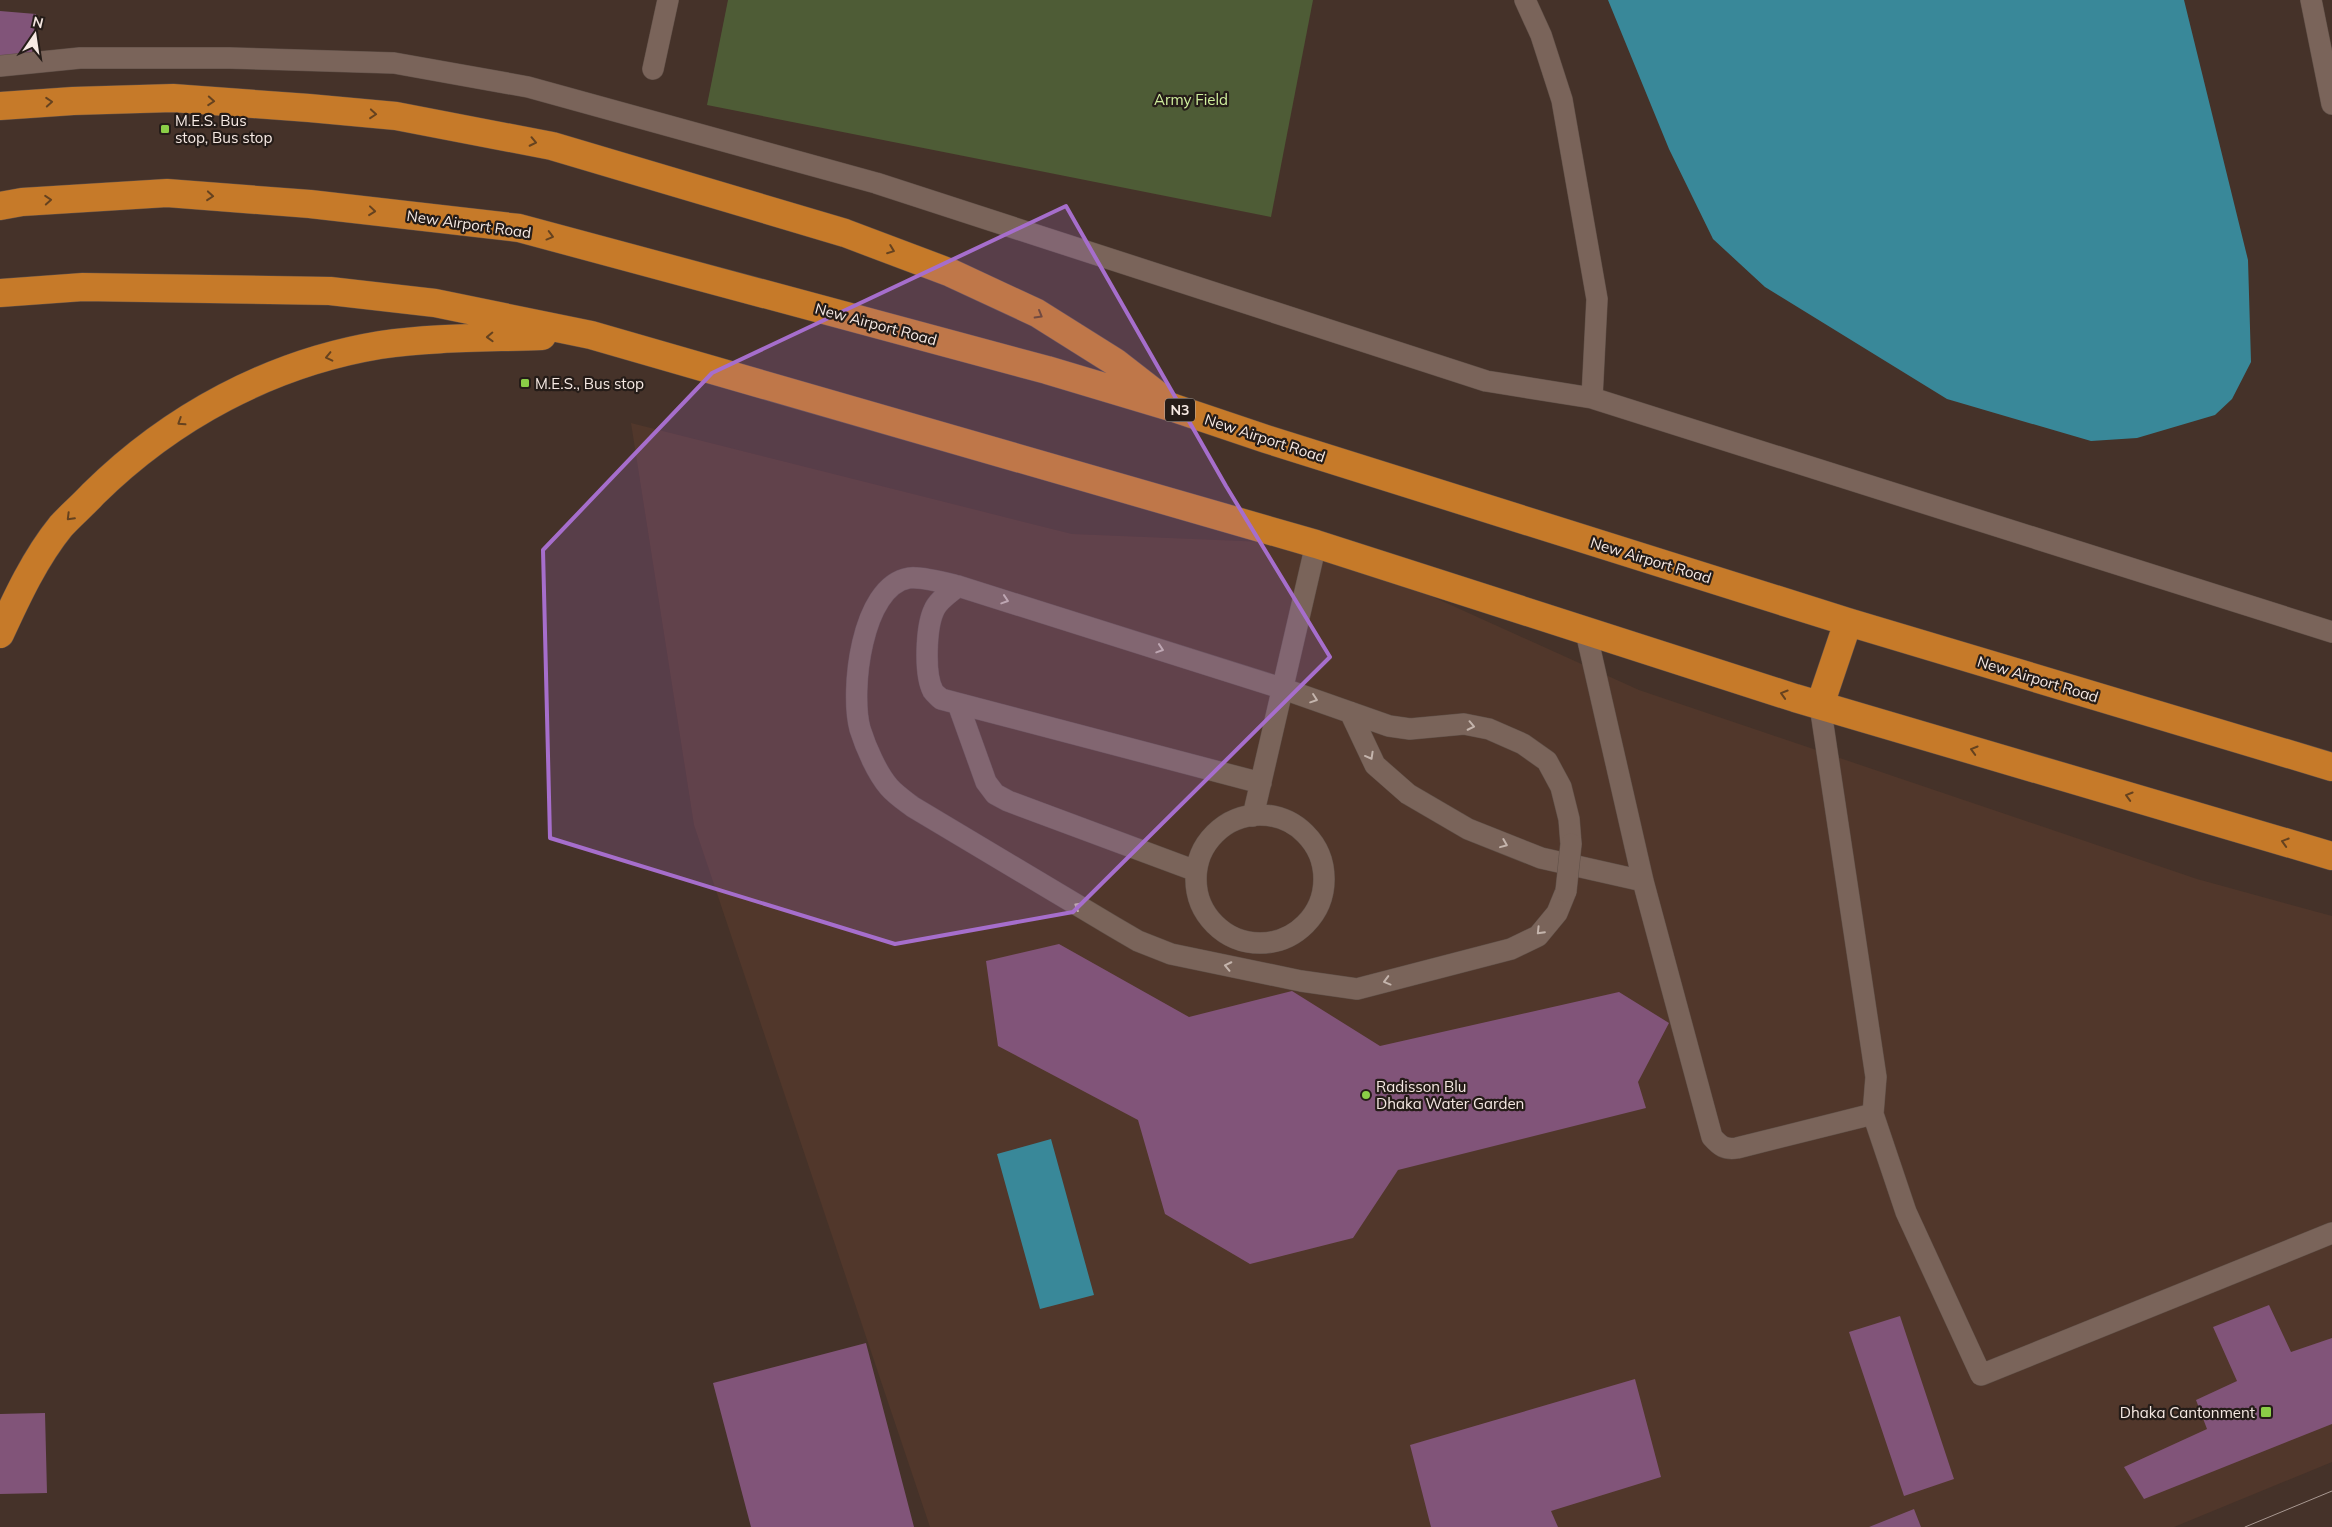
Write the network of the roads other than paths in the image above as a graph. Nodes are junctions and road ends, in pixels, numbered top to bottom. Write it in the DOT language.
graph roads {
  1 [pos="668,0"];
  2 [pos="1525,0"];
  3 [pos="2311,0"];
  4 [pos="0,66"];
  5 [pos="653,69"];
  6 [pos="2332,104"];
  7 [pos="0,106"];
  8 [pos="0,206"];
  9 [pos="0,293"];
  10 [pos="591,335"];
  11 [pos="1592,398"];
  12 [pos="1174,408"];
  13 [pos="1316,544"];
  14 [pos="958,586"];
  15 [pos="1848,622"];
  16 [pos="1586,632"];
  17 [pos="2332,632"];
  18 [pos="0,634"];
  19 [pos="1282,688"];
  20 [pos="958,704"];
  21 [pos="1820,705"];
  22 [pos="1350,712"];
  23 [pos="2332,767"];
  24 [pos="1261,783"];
  25 [pos="1253,816"];
  26 [pos="2332,856"];
  27 [pos="1196,871"];
  28 [pos="1643,881"];
  29 [pos="1873,1114"];
  30 [pos="2332,1233"];
  1 -- 5 [label="lane"];
  2 -- 11 [label="lane"];
  3 -- 6 [label="lane"];
  4 -- 11 [label="lane"];
  7 -- 12 [label="highway, one-way"];
  8 -- 12 [label="highway, New Airport Road / N3, one-way"];
  9 -- 10 [label="highway"];
  10 -- 13 [label="highway"];
  10 -- 18 [label="highway, one-way"];
  11 -- 17 [label="lane"];
  12 -- 15 [label="highway, New Airport Road / N3"];
  13 -- 16 [label="highway"];
  13 -- 19 [label="lane"];
  14 -- 19 [label="lane, one-way"];
  14 -- 20 [label="lane"];
  22 -- 14 [label="lane, one-way, bridge"];
  15 -- 21 [label="highway"];
  15 -- 23 [label="highway, New Airport Road / N3"];
  21 -- 16 [label="highway, one-way"];
  16 -- 28 [label="lane"];
  19 -- 22 [label="lane, one-way"];
  19 -- 24 [label="lane"];
  20 -- 24 [label="lane"];
  20 -- 27 [label="lane"];
  26 -- 21 [label="highway, one-way"];
  21 -- 29 [label="lane"];
  22 -- 28 [label="lane, one-way"];
  24 -- 25 [label="lane"];
  25 -- 27 [label="lane"];
  25 -- 27 [label="lane"];
  28 -- 29 [label="lane"];
  29 -- 30 [label="lane"];
}
